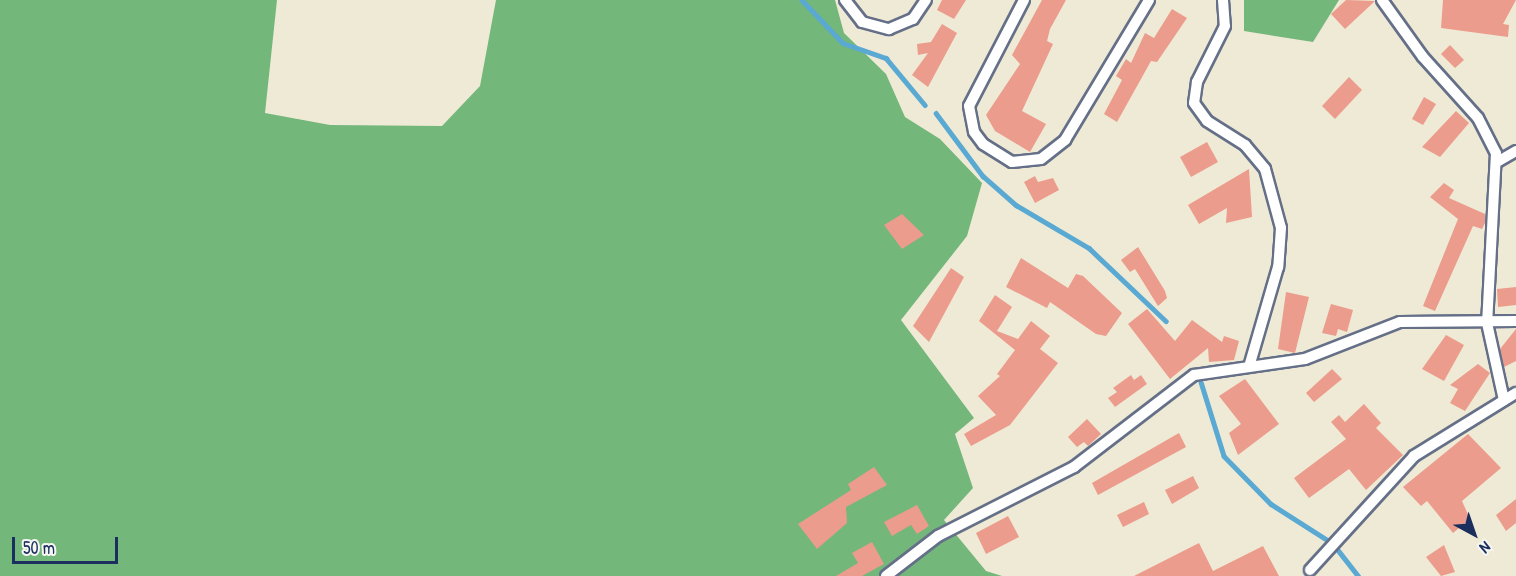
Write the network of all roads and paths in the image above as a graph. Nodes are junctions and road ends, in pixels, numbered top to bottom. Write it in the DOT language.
graph roads {
  1 [pos="845,0"];
  2 [pos="926,0"];
  3 [pos="1024,0"];
  4 [pos="1149,0"];
  5 [pos="1223,0"];
  6 [pos="1382,0"];
  7 [pos="1516,151"];
  8 [pos="1497,162"];
  9 [pos="1516,321"];
  10 [pos="1487,323"];
  11 [pos="1250,367"];
  12 [pos="1516,393"];
  13 [pos="1504,400"];
  14 [pos="1310,570"];
  15 [pos="886,576"];
  1 -- 2 [label="street"];
  3 -- 4 [label="street"];
  5 -- 11 [label="street"];
  6 -- 8 [label="street"];
  7 -- 8 [label="street"];
  8 -- 10 [label="street"];
  9 -- 10 [label="street"];
  10 -- 11 [label="street"];
  10 -- 13 [label="street"];
  11 -- 15 [label="street"];
  12 -- 13 [label="street"];
  13 -- 14 [label="street"];
}
